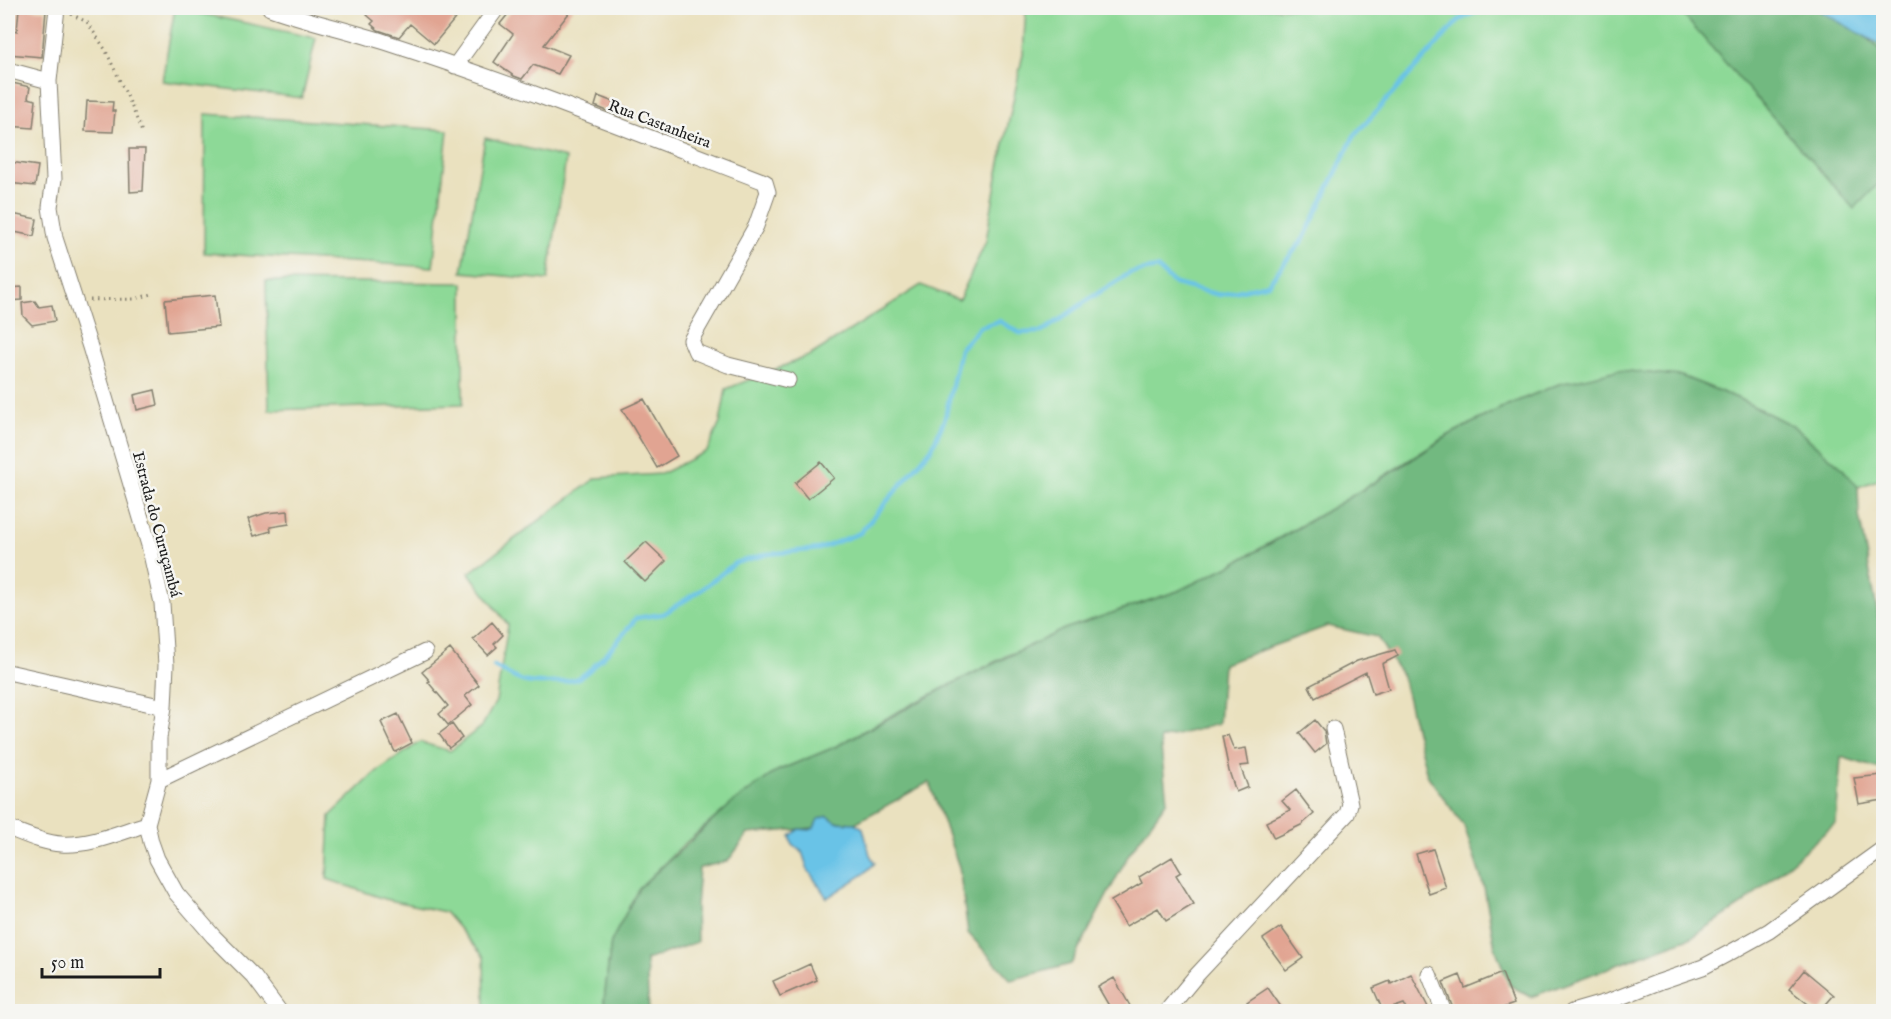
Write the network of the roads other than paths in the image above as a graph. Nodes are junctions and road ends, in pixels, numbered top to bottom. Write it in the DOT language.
graph roads {
  1 [pos="270,8"];
  2 [pos="497,8"];
  3 [pos="63,10"];
  4 [pos="455,66"];
  5 [pos="8,70"];
  6 [pos="49,81"];
  7 [pos="788,380"];
  8 [pos="425,652"];
  9 [pos="8,672"];
  10 [pos="164,707"];
  11 [pos="1333,729"];
  12 [pos="159,780"];
  13 [pos="147,824"];
  14 [pos="8,828"];
  15 [pos="1884,848"];
  16 [pos="1429,974"];
  17 [pos="280,1011"];
  18 [pos="1167,1011"];
  19 [pos="1443,1011"];
  20 [pos="1572,1011"];
  1 -- 4 [label="street, Rua Castanheira"];
  2 -- 4 [label="street"];
  3 -- 6 [label="street, Estrada do Curuçambá"];
  4 -- 7 [label="street, Rua Castanheira"];
  5 -- 6 [label="street"];
  6 -- 10 [label="street, Estrada do Curuçambá"];
  8 -- 12 [label="street"];
  9 -- 10 [label="street"];
  10 -- 12 [label="street, Estrada do Curuçambá"];
  11 -- 18 [label="street"];
  12 -- 13 [label="street, Estrada do Curuçambá"];
  13 -- 14 [label="street"];
  13 -- 17 [label="street"];
  15 -- 20 [label="street"];
  16 -- 19 [label="street"];
}
